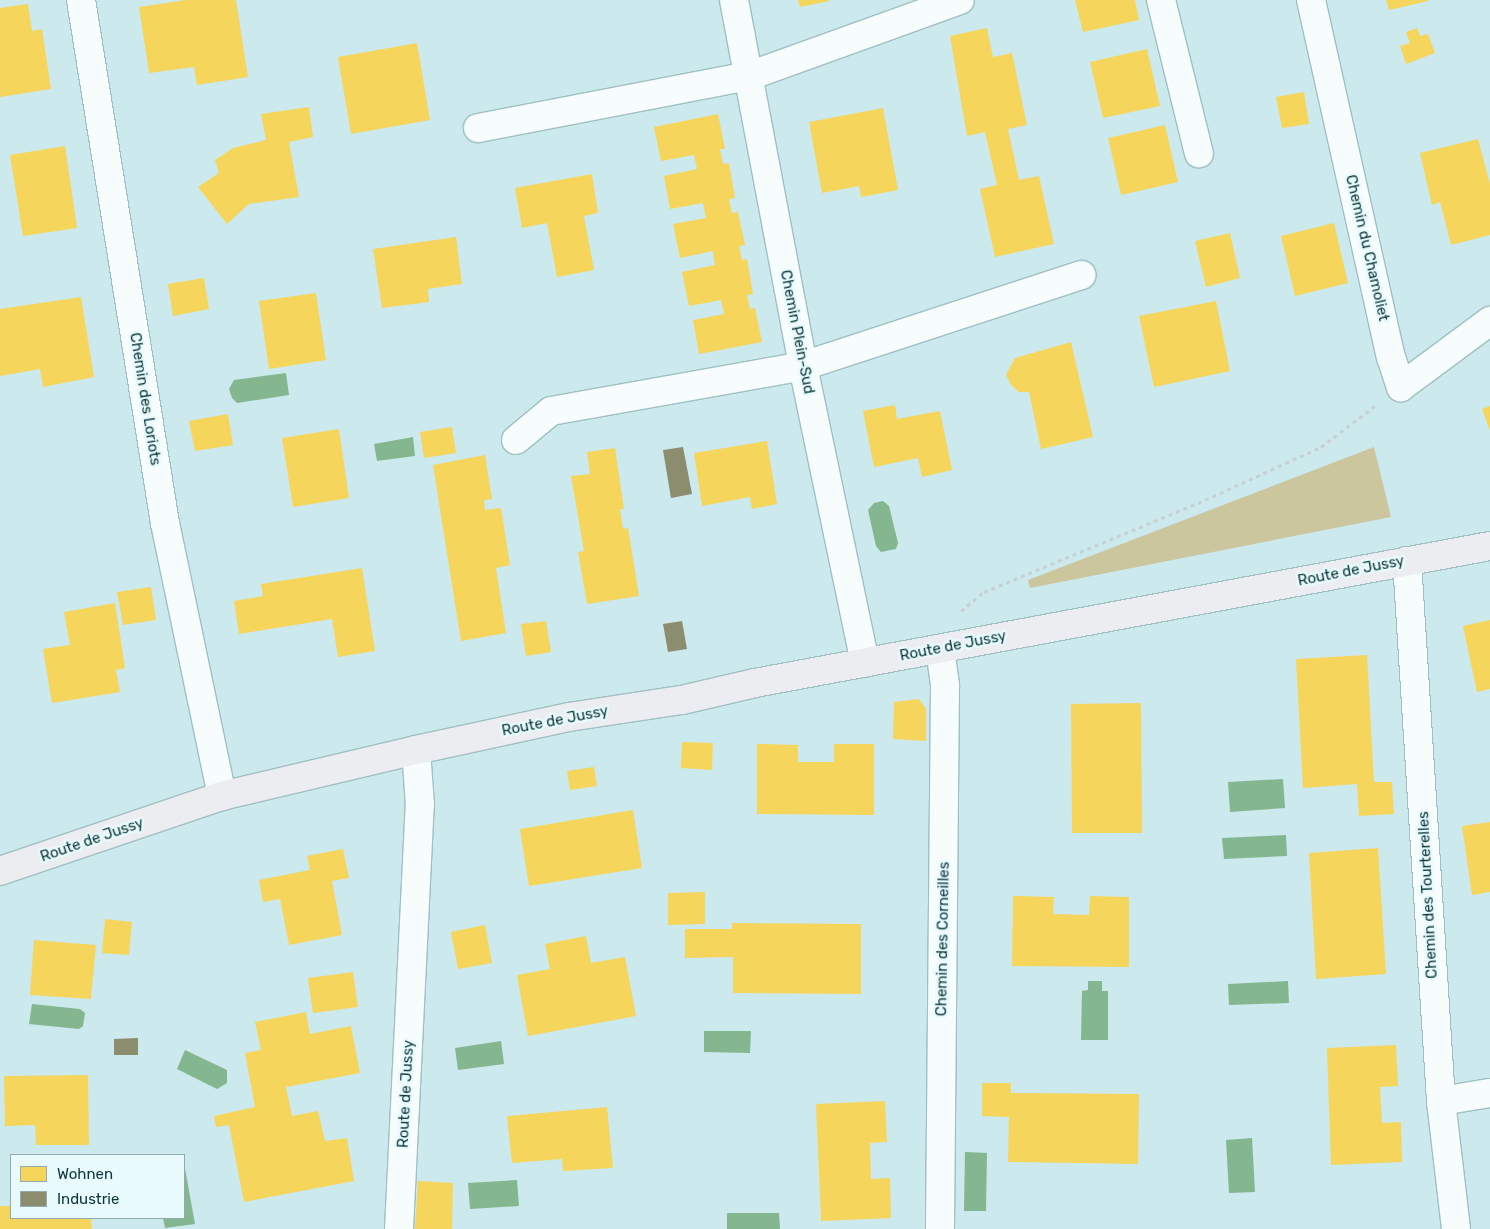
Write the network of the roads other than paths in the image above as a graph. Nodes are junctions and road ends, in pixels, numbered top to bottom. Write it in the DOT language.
graph roads {
  1 [pos="81,0"];
  2 [pos="734,0"];
  3 [pos="960,0"];
  4 [pos="1161,0"];
  5 [pos="1311,0"];
  6 [pos="749,76"];
  7 [pos="478,128"];
  8 [pos="1199,153"];
  9 [pos="1081,275"];
  10 [pos="1490,322"];
  11 [pos="803,366"];
  12 [pos="516,440"];
  13 [pos="1490,546"];
  14 [pos="1407,561"];
  15 [pos="940,649"];
  16 [pos="865,663"];
  17 [pos="416,750"];
  18 [pos="222,796"];
  19 [pos="0,871"];
  20 [pos="1490,1093"];
  21 [pos="1441,1101"];
  22 [pos="399,1229"];
  23 [pos="940,1229"];
  24 [pos="1456,1229"];
  1 -- 18 [label="street, Chemin des Loriots"];
  2 -- 6 [label="street, Chemin Plein-Sud"];
  3 -- 6 [label="street"];
  4 -- 8 [label="street"];
  5 -- 10 [label="street, Chemin du Chamoliet"];
  6 -- 7 [label="street"];
  6 -- 11 [label="street, Chemin Plein-Sud"];
  9 -- 11 [label="street"];
  11 -- 12 [label="street"];
  11 -- 16 [label="street, Chemin Plein-Sud"];
  13 -- 14 [label="main road, Route de Jussy"];
  14 -- 15 [label="main road, Route de Jussy"];
  14 -- 21 [label="street, Chemin des Tourterelles"];
  15 -- 16 [label="main road, Route de Jussy"];
  15 -- 23 [label="street, Chemin des Corneilles"];
  16 -- 17 [label="main road, Route de Jussy"];
  17 -- 18 [label="main road, Route de Jussy"];
  17 -- 22 [label="street, Route de Jussy"];
  18 -- 19 [label="main road, Route de Jussy"];
  20 -- 21 [label="street"];
  21 -- 24 [label="street, Chemin des Tourterelles"];
}
